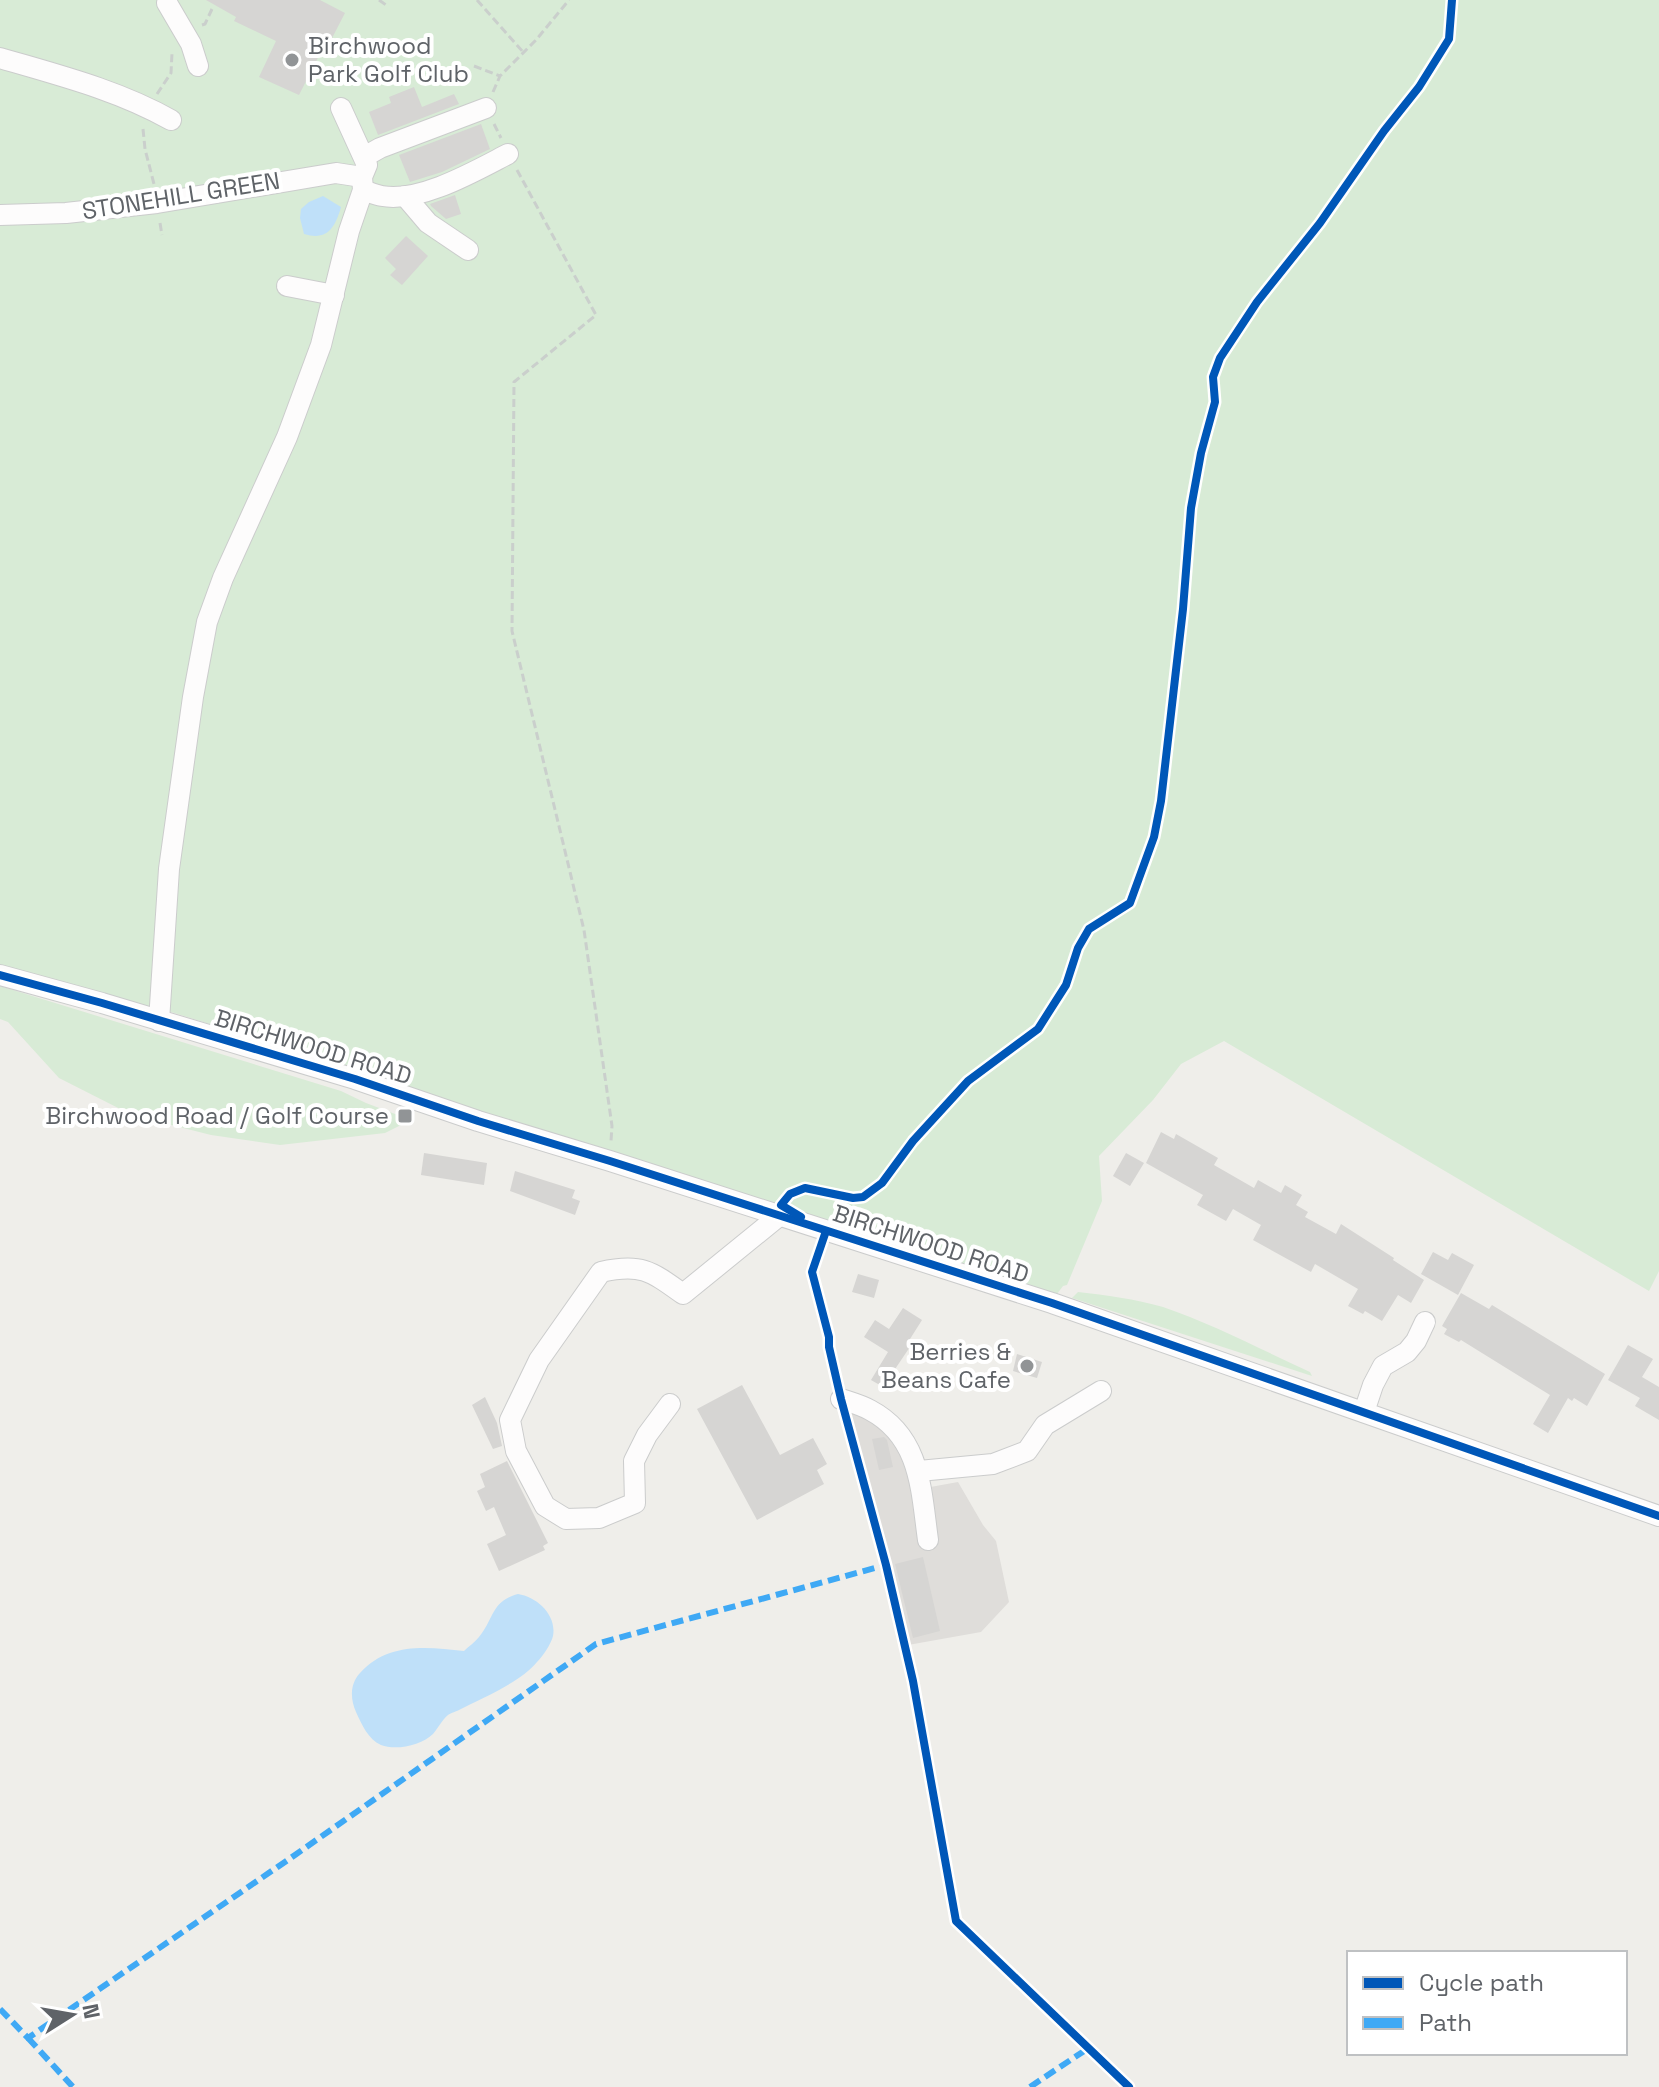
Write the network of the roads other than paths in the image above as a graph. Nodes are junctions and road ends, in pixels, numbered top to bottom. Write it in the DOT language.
graph roads {
  1 [pos="163,1"];
  2 [pos="0,58"];
  3 [pos="198,66"];
  4 [pos="341,108"];
  5 [pos="486,108"];
  6 [pos="171,120"];
  7 [pos="508,154"];
  8 [pos="363,175"];
  9 [pos="405,196"];
  10 [pos="0,215"];
  11 [pos="468,250"];
  12 [pos="287,286"];
  13 [pos="334,295"];
  14 [pos="0,975"];
  15 [pos="159,1021"];
  16 [pos="779,1216"];
  17 [pos="1425,1322"];
  18 [pos="1101,1391"];
  19 [pos="841,1399"];
  20 [pos="670,1404"];
  21 [pos="1364,1412"];
  22 [pos="919,1471"];
  23 [pos="1659,1516"];
  24 [pos="928,1540"];
  1 -- 3 [label="street"];
  2 -- 6 [label="street"];
  4 -- 8 [label="street"];
  5 -- 8 [label="street"];
  7 -- 9 [label="street"];
  8 -- 9 [label="street, STONEHILL GREEN"];
  8 -- 10 [label="street, STONEHILL GREEN"];
  8 -- 13 [label="street"];
  9 -- 11 [label="street"];
  12 -- 13 [label="street"];
  13 -- 15 [label="street"];
  14 -- 15 [label="street, BIRCHWOOD ROAD"];
  15 -- 16 [label="street, BIRCHWOOD ROAD"];
  16 -- 20 [label="street"];
  16 -- 21 [label="street, BIRCHWOOD ROAD"];
  17 -- 21 [label="street"];
  18 -- 22 [label="street"];
  19 -- 22 [label="street"];
  21 -- 23 [label="street, BIRCHWOOD ROAD"];
  22 -- 24 [label="street"];
}
